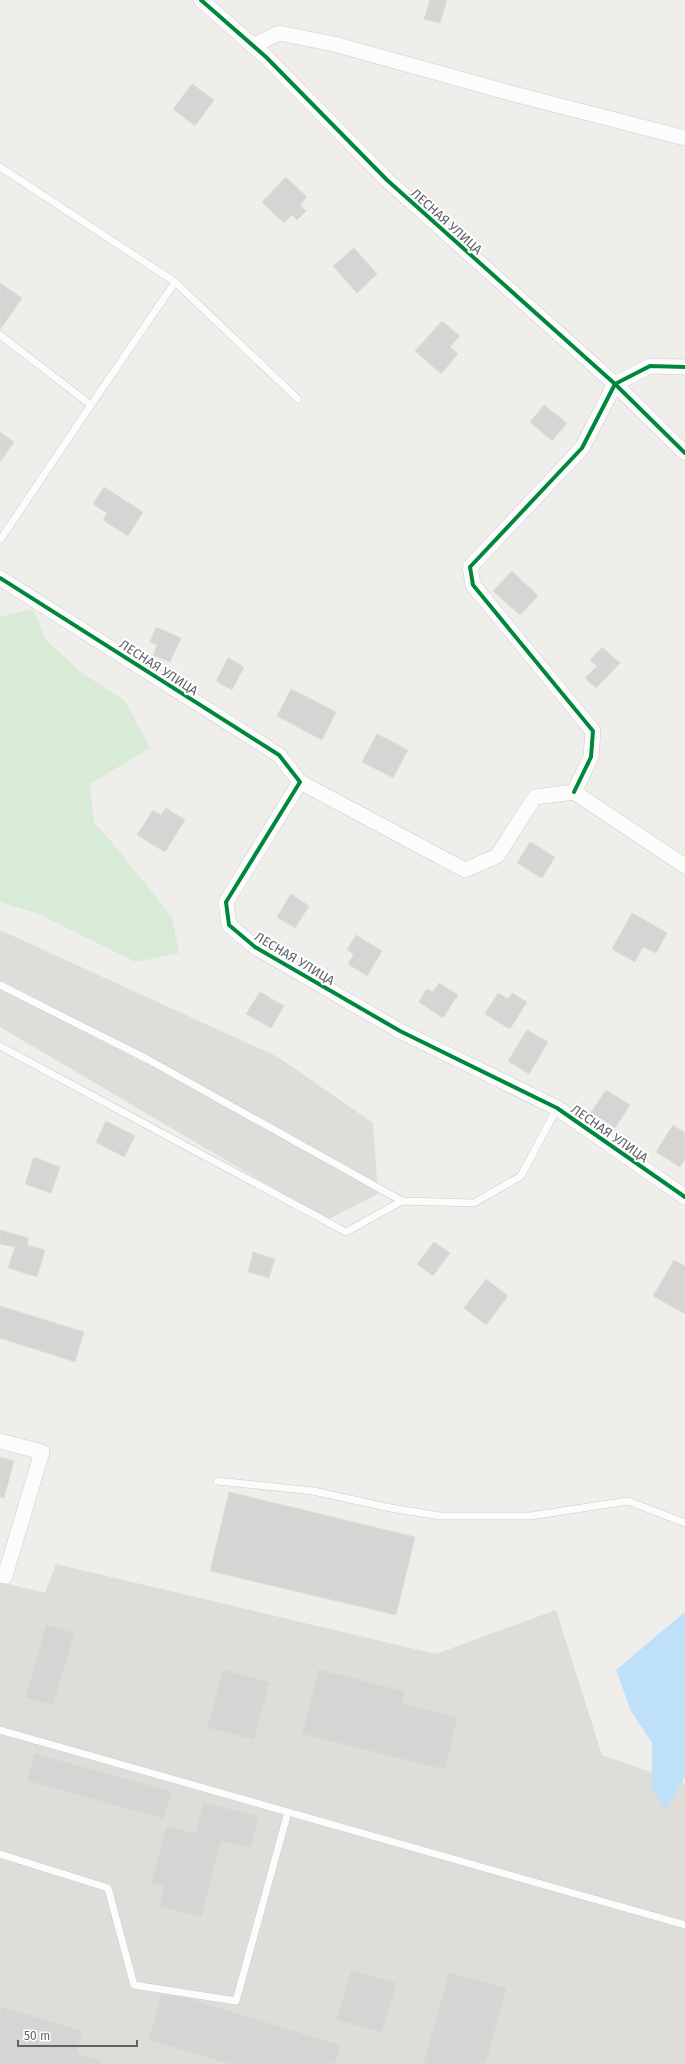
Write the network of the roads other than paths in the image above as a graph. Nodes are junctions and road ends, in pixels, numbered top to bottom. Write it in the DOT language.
graph roads {
  1 [pos="200,0"];
  2 [pos="253,46"];
  3 [pos="685,138"];
  4 [pos="0,167"];
  5 [pos="175,282"];
  6 [pos="0,335"];
  7 [pos="685,367"];
  8 [pos="615,384"];
  9 [pos="298,399"];
  10 [pos="91,405"];
  11 [pos="685,453"];
  12 [pos="0,540"];
  13 [pos="0,578"];
  14 [pos="300,782"];
  15 [pos="574,792"];
  16 [pos="685,866"];
  17 [pos="0,985"];
  18 [pos="0,1046"];
  19 [pos="557,1108"];
  20 [pos="685,1197"];
  21 [pos="402,1201"];
  22 [pos="0,1441"];
  23 [pos="217,1481"];
  24 [pos="685,1524"];
  25 [pos="0,1575"];
  26 [pos="0,1730"];
  27 [pos="288,1812"];
  28 [pos="0,1854"];
  29 [pos="685,1926"];
  1 -- 2 [label="street, ЛЕСНАЯ УЛИЦА"];
  2 -- 3 [label="street"];
  2 -- 8 [label="street, ЛЕСНАЯ УЛИЦА"];
  4 -- 5 [label="lane"];
  5 -- 9 [label="lane"];
  5 -- 10 [label="lane"];
  6 -- 10 [label="lane"];
  7 -- 8 [label="street"];
  8 -- 11 [label="street, ЛЕСНАЯ УЛИЦА"];
  8 -- 15 [label="street"];
  10 -- 12 [label="lane"];
  13 -- 14 [label="street, ЛЕСНАЯ УЛИЦА"];
  14 -- 15 [label="street, ЛЕСНАЯ УЛИЦА"];
  14 -- 19 [label="street, ЛЕСНАЯ УЛИЦА"];
  15 -- 16 [label="street"];
  17 -- 21 [label="lane"];
  18 -- 21 [label="lane"];
  19 -- 20 [label="street, ЛЕСНАЯ УЛИЦА"];
  19 -- 21 [label="lane"];
  22 -- 25 [label="street"];
  23 -- 24 [label="lane"];
  26 -- 27 [label="lane"];
  27 -- 28 [label="lane"];
  27 -- 29 [label="lane"];
}
